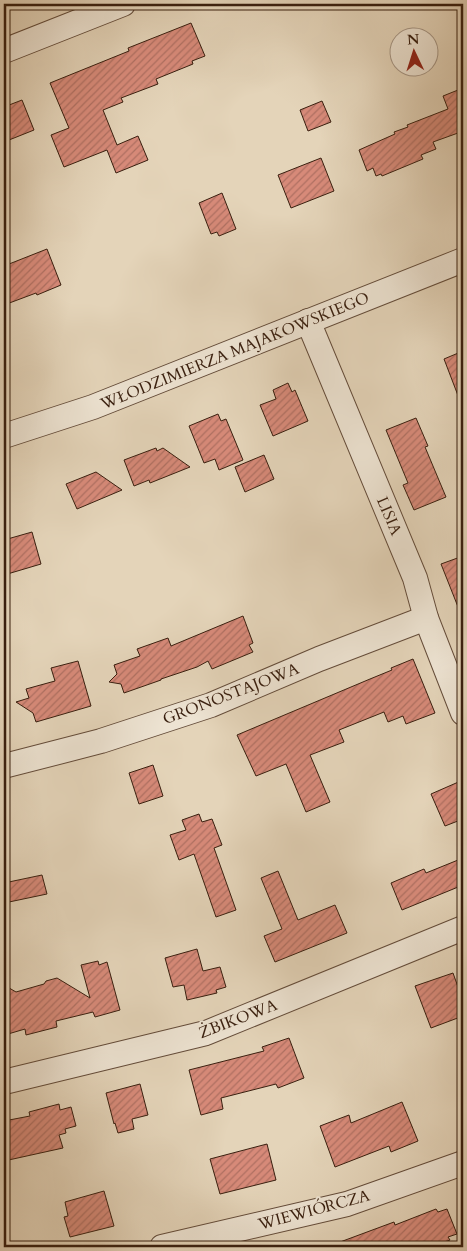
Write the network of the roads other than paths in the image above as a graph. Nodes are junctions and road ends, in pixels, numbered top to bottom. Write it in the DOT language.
graph roads {
  1 [pos="123,4"];
  2 [pos="4,52"];
  3 [pos="463,260"];
  4 [pos="308,321"];
  5 [pos="4,436"];
  6 [pos="426,618"];
  7 [pos="463,713"];
  8 [pos="4,766"];
  9 [pos="463,928"];
  10 [pos="4,1082"];
  11 [pos="463,1163"];
  12 [pos="162,1247"];
  1 -- 2 [label="street"];
  3 -- 4 [label="street, WŁODZIMIERZA MAJAKOWSKIEGO"];
  4 -- 5 [label="street, WŁODZIMIERZA MAJAKOWSKIEGO"];
  4 -- 6 [label="street, LISIA"];
  6 -- 7 [label="street, LISIA"];
  6 -- 8 [label="street, GRONOSTAJOWA"];
  9 -- 10 [label="street, ŻBIKOWA"];
  11 -- 12 [label="street, WIEWIÓRCZA"];
}
